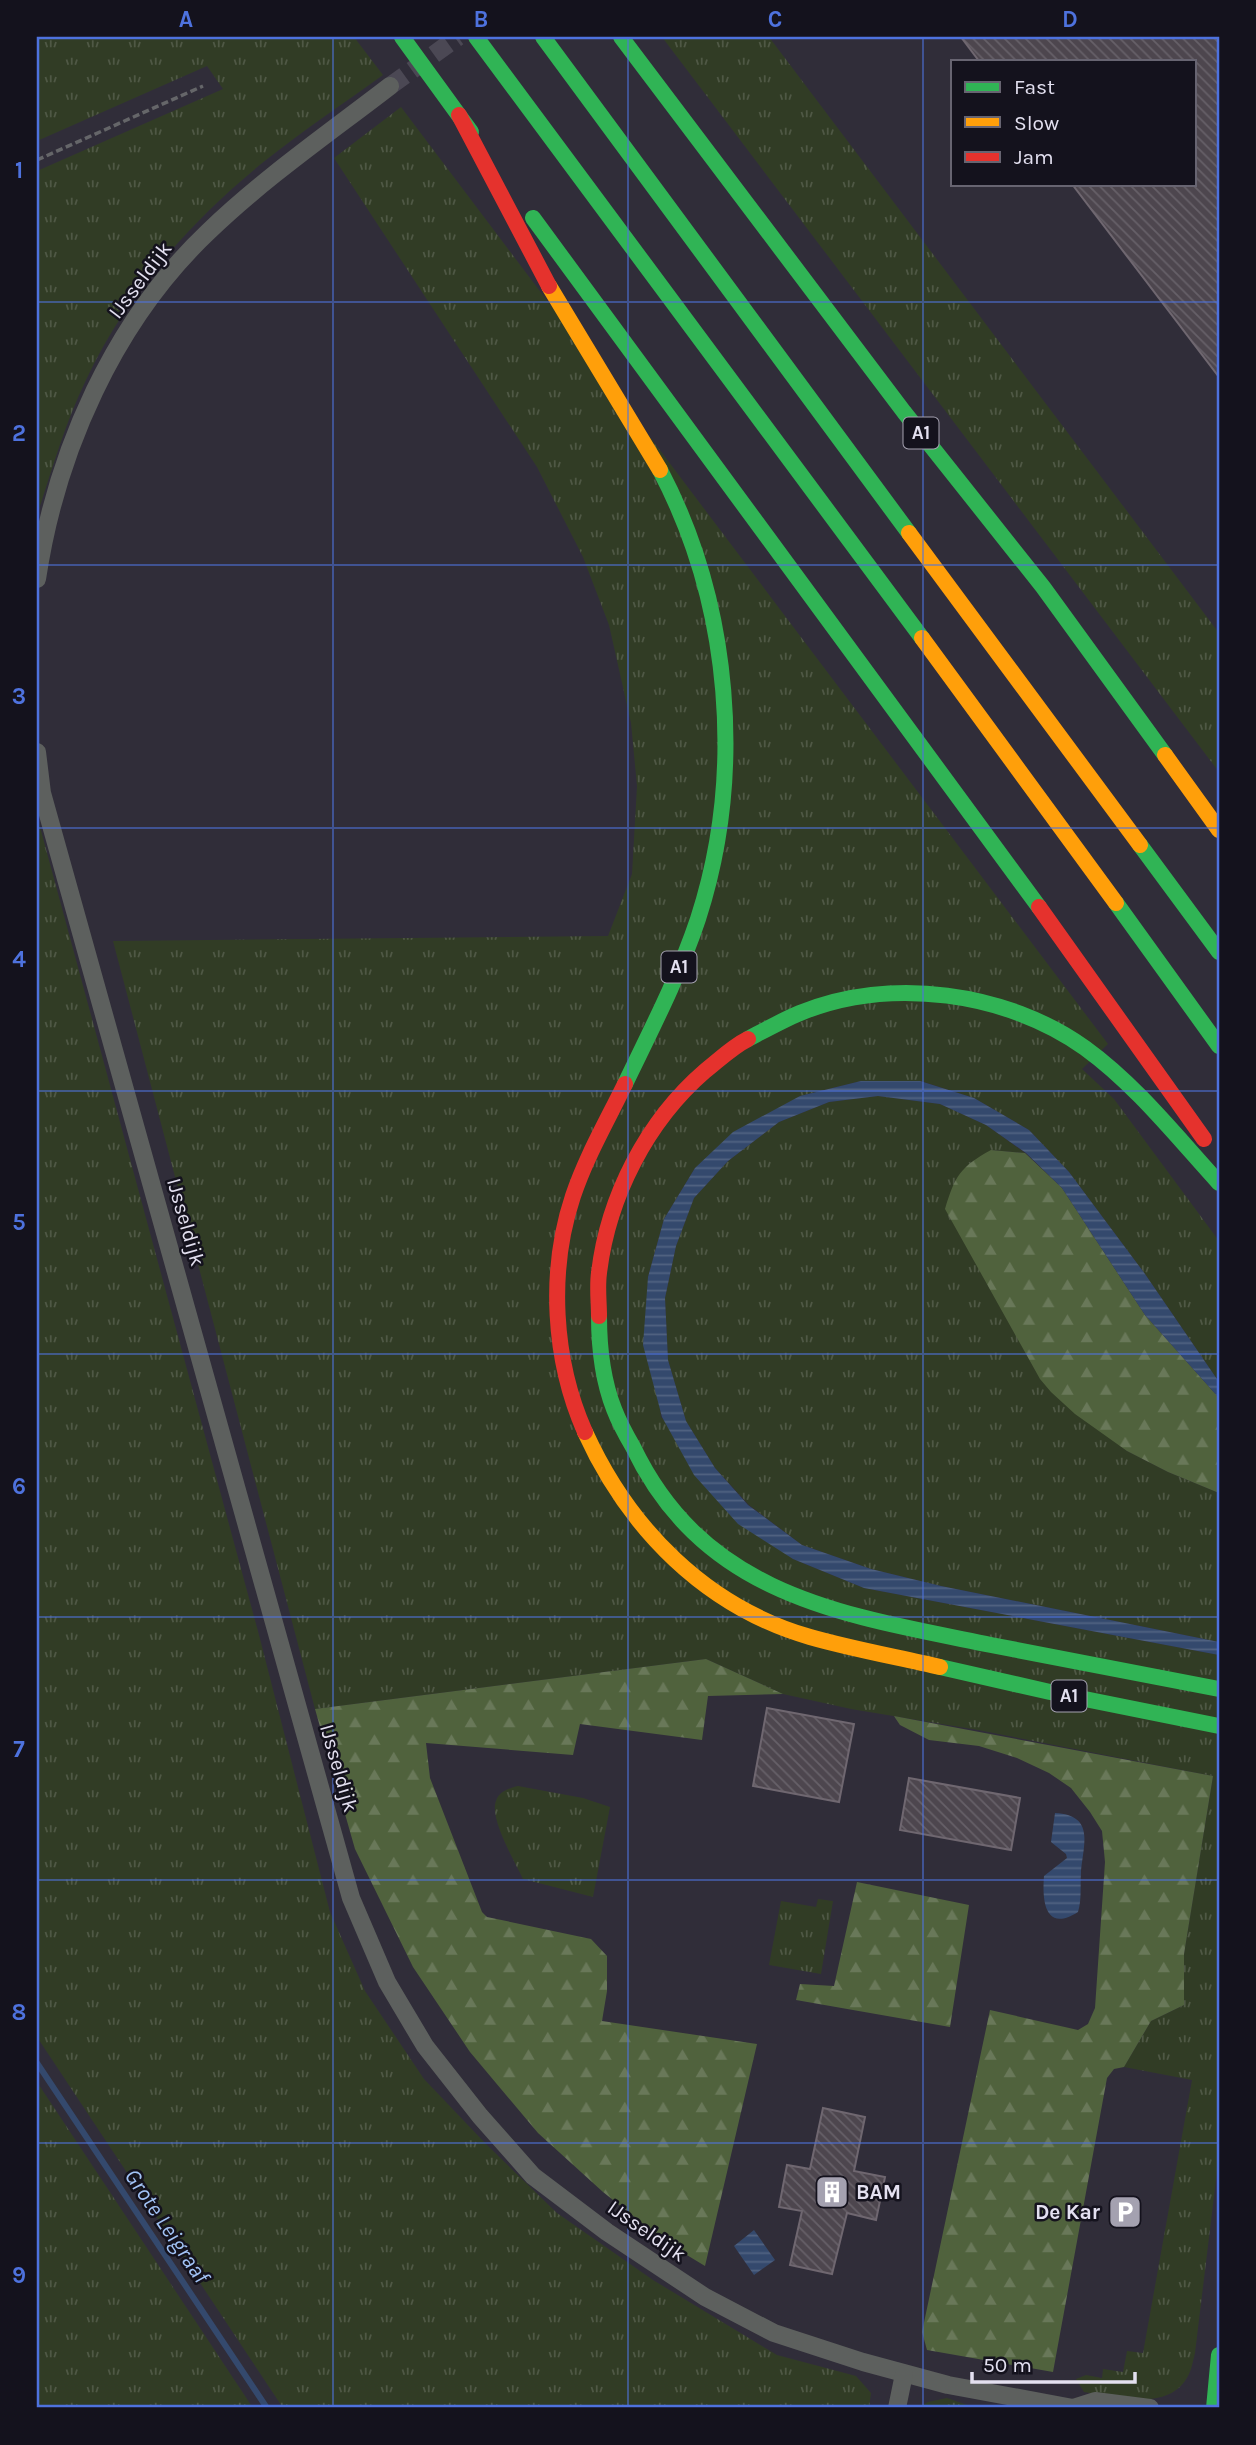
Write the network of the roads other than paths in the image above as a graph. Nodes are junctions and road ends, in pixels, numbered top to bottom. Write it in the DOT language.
graph roads {
  1 [pos="402,37"];
  2 [pos="476,37"];
  3 [pos="543,37"];
  4 [pos="621,37"];
  5 [pos="390,86"];
  6 [pos="459,115"];
  7 [pos="37,579"];
  8 [pos="37,752"];
  9 [pos="1219,830"];
  10 [pos="1219,952"];
  11 [pos="1219,1046"];
  12 [pos="1219,1161"];
  13 [pos="1219,1183"];
  14 [pos="1219,1689"];
  15 [pos="1219,1726"];
  16 [pos="1219,2356"];
  17 [pos="904,2374"];
  18 [pos="897,2408"];
  19 [pos="1073,2408"];
  20 [pos="1150,2408"];
  21 [pos="1214,2408"];
  1 -- 6 [label="main road, A1"];
  2 -- 11 [label="main road"];
  3 -- 10 [label="main road"];
  4 -- 9 [label="main road, A1"];
  5 -- 7 [label="street, IJsseldijk"];
  6 -- 12 [label="main road, A1"];
  6 -- 15 [label="main road, A1"];
  8 -- 17 [label="street, IJsseldijk"];
  13 -- 14 [label="main road, A1"];
  16 -- 21 [label="main road"];
  17 -- 18 [label="street"];
  17 -- 19 [label="street, IJsseldijk"];
  19 -- 20 [label="street, IJsseldijk"];
}
